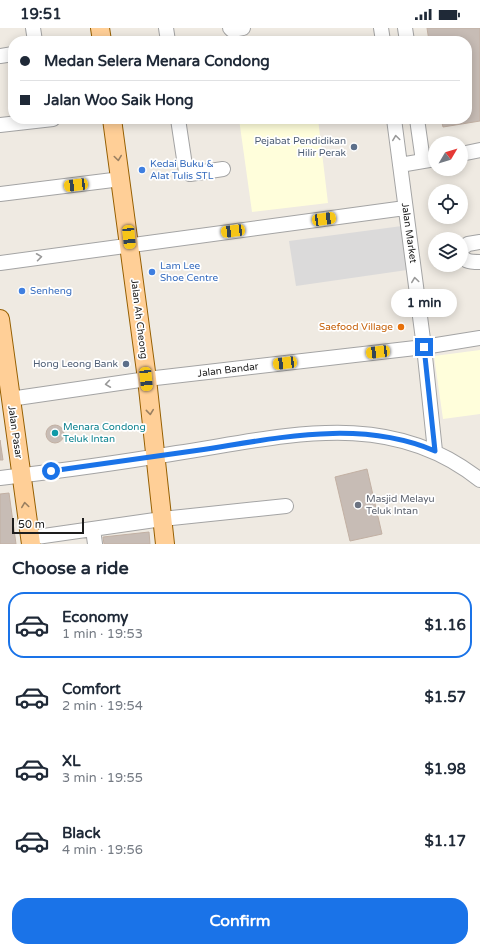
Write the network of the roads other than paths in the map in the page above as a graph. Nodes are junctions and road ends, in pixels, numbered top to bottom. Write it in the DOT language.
graph roads {
  1 [pos="230,28"];
  2 [pos="243,28"];
  3 [pos="113,124"];
  4 [pos="179,124"];
  5 [pos="395,124"];
  6 [pos="418,124"];
  7 [pos="480,150"];
  8 [pos="468,153"];
  9 [pos="428,157"];
  10 [pos="428,160"];
  11 [pos="400,165"];
  12 [pos="223,168"];
  13 [pos="121,179"];
  14 [pos="0,194"];
  15 [pos="405,208"];
  16 [pos="480,242"];
  17 [pos="130,245"];
  18 [pos="480,262"];
  19 [pos="0,263"];
  20 [pos="0,319"];
  21 [pos="1,338"];
  22 [pos="480,338"];
  23 [pos="424,347"];
  24 [pos="146,379"];
  25 [pos="5,399"];
  26 [pos="435,451"];
  27 [pos="155,457"];
  28 [pos="21,475"];
  29 [pos="0,478"];
  30 [pos="480,480"];
  31 [pos="286,506"];
  32 [pos="162,519"];
  33 [pos="93,529"];
  34 [pos="30,541"];
  35 [pos="95,544"];
  36 [pos="165,544"];
  1 -- 2 [label="street"];
  3 -- 13 [label="main road, Jalan Ah Cheong, one-way"];
  4 -- 12 [label="street"];
  11 -- 5 [label="street, Jalan Market, one-way"];
  6 -- 9 [label="street"];
  7 -- 8 [label="street"];
  10 -- 11 [label="street"];
  11 -- 15 [label="street, Jalan Market"];
  13 -- 14 [label="street"];
  13 -- 17 [label="main road, Jalan Ah Cheong"];
  15 -- 17 [label="street"];
  23 -- 15 [label="street, Jalan Market, one-way"];
  16 -- 18 [label="street"];
  19 -- 17 [label="street, one-way"];
  17 -- 24 [label="main road, Jalan Ah Cheong"];
  20 -- 21 [label="main road, Jalan Pasar"];
  21 -- 25 [label="main road, Jalan Pasar"];
  22 -- 23 [label="street, Jalan Bandar"];
  23 -- 24 [label="street, Jalan Bandar"];
  23 -- 26 [label="street, Jalan Market"];
  24 -- 25 [label="street, Jalan Bandar, one-way"];
  24 -- 27 [label="main road, Jalan Ah Cheong, one-way"];
  25 -- 28 [label="main road, Jalan Pasar"];
  26 -- 27 [label="street"];
  26 -- 30 [label="street"];
  27 -- 28 [label="street"];
  27 -- 32 [label="main road, Jalan Ah Cheong"];
  28 -- 29 [label="street"];
  34 -- 28 [label="main road, Jalan Pasar, one-way"];
  31 -- 32 [label="street"];
  32 -- 33 [label="street"];
  32 -- 36 [label="main road, Jalan Ah Cheong"];
  33 -- 34 [label="street"];
  33 -- 35 [label="street"];
}
